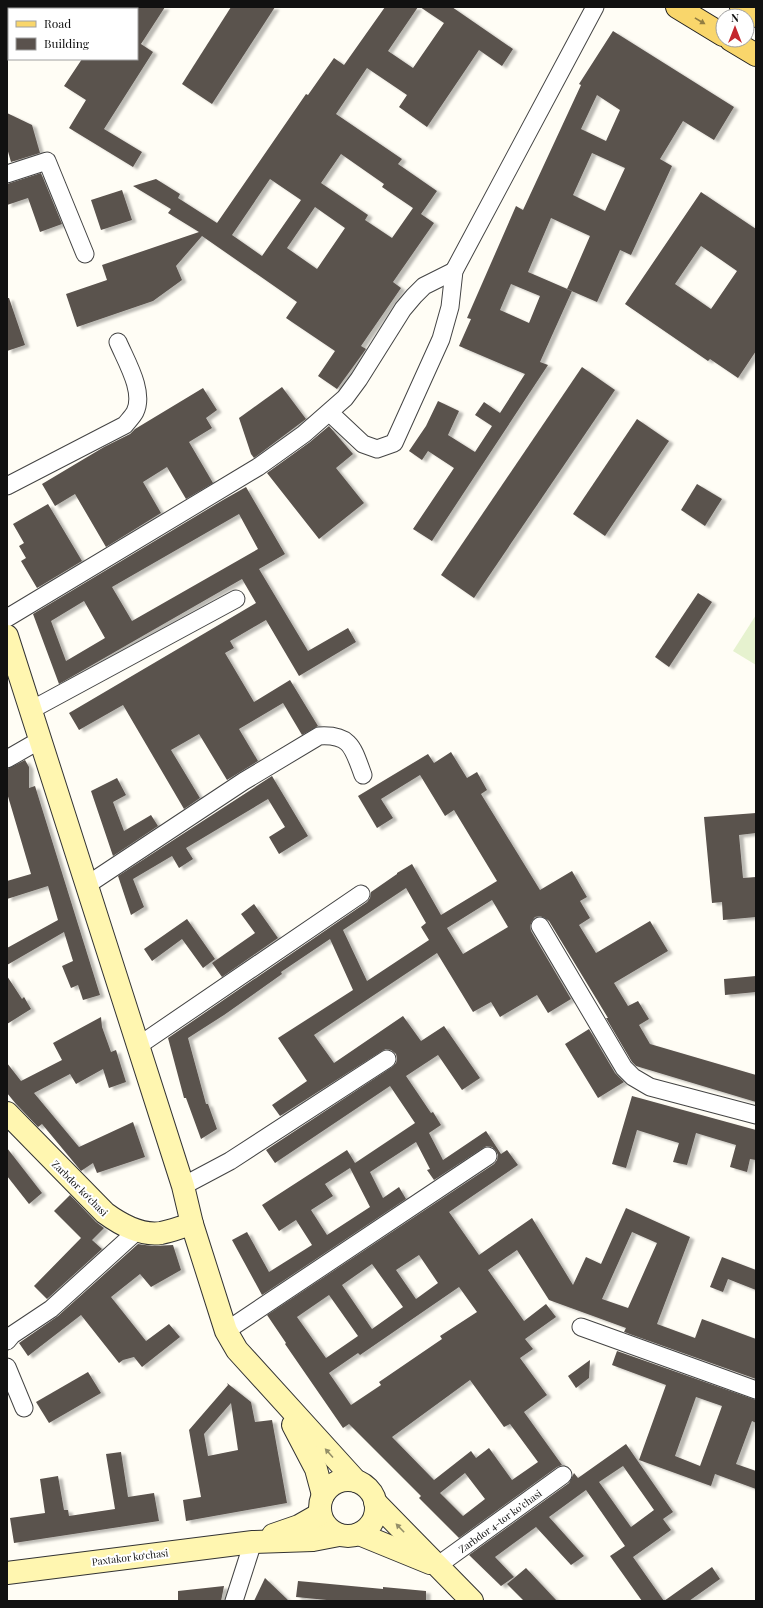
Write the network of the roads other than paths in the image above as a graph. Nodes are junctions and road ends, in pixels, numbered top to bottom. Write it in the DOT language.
graph roads {
  1 [pos="594,7"];
  2 [pos="677,7"];
  3 [pos="741,7"];
  4 [pos="756,16"];
  5 [pos="715,30"];
  6 [pos="744,48"];
  7 [pos="756,55"];
  8 [pos="7,174"];
  9 [pos="84,254"];
  10 [pos="454,271"];
  11 [pos="118,342"];
  12 [pos="330,413"];
  13 [pos="7,486"];
  14 [pos="236,599"];
  15 [pos="7,618"];
  16 [pos="7,636"];
  17 [pos="31,710"];
  18 [pos="40,740"];
  19 [pos="7,759"];
  20 [pos="363,775"];
  21 [pos="86,885"];
  22 [pos="360,894"];
  23 [pos="540,926"];
  24 [pos="138,1046"];
  25 [pos="387,1059"];
  26 [pos="7,1113"];
  27 [pos="756,1115"];
  28 [pos="488,1156"];
  29 [pos="183,1186"];
  30 [pos="192,1224"];
  31 [pos="137,1230"];
  32 [pos="580,1327"];
  33 [pos="226,1332"];
  34 [pos="7,1342"];
  35 [pos="7,1367"];
  36 [pos="756,1390"];
  37 [pos="278,1395"];
  38 [pos="24,1408"];
  39 [pos="563,1475"];
  40 [pos="356,1481"];
  41 [pos="375,1502"];
  42 [pos="322,1505"];
  43 [pos="349,1534"];
  44 [pos="253,1542"];
  45 [pos="438,1566"];
  46 [pos="7,1572"];
  47 [pos="234,1601"];
  48 [pos="472,1601"];
  1 -- 10 [label="street"];
  2 -- 5 [label="main road, one-way"];
  3 -- 4 [label="main road"];
  6 -- 7 [label="main road"];
  8 -- 9 [label="street"];
  10 -- 12 [label="street"];
  10 -- 12 [label="street"];
  11 -- 13 [label="street"];
  12 -- 15 [label="street"];
  14 -- 17 [label="street"];
  16 -- 17 [label="main road"];
  17 -- 18 [label="main road"];
  18 -- 19 [label="street"];
  18 -- 21 [label="main road"];
  20 -- 21 [label="street"];
  21 -- 24 [label="main road"];
  22 -- 24 [label="street"];
  23 -- 27 [label="street"];
  24 -- 29 [label="main road"];
  25 -- 29 [label="street"];
  26 -- 31 [label="main road, Zarbdor koʻchasi"];
  28 -- 33 [label="street"];
  29 -- 30 [label="main road"];
  30 -- 31 [label="main road, Zarbdor koʻchasi"];
  30 -- 33 [label="main road"];
  31 -- 34 [label="street"];
  32 -- 36 [label="street"];
  33 -- 37 [label="main road"];
  35 -- 38 [label="street"];
  40 -- 37 [label="main road, one-way"];
  37 -- 42 [label="main road"];
  39 -- 45 [label="street, Zarbdor 4-tor koʼchasi"];
  40 -- 41 [label="main road"];
  40 -- 42 [label="main road"];
  41 -- 43 [label="main road"];
  45 -- 41 [label="main road, one-way"];
  42 -- 43 [label="main road"];
  42 -- 44 [label="main road"];
  43 -- 44 [label="main road"];
  43 -- 45 [label="main road"];
  44 -- 46 [label="main road, Paxtakor koʻchasi"];
  44 -- 47 [label="street"];
  45 -- 48 [label="main road"];
}
